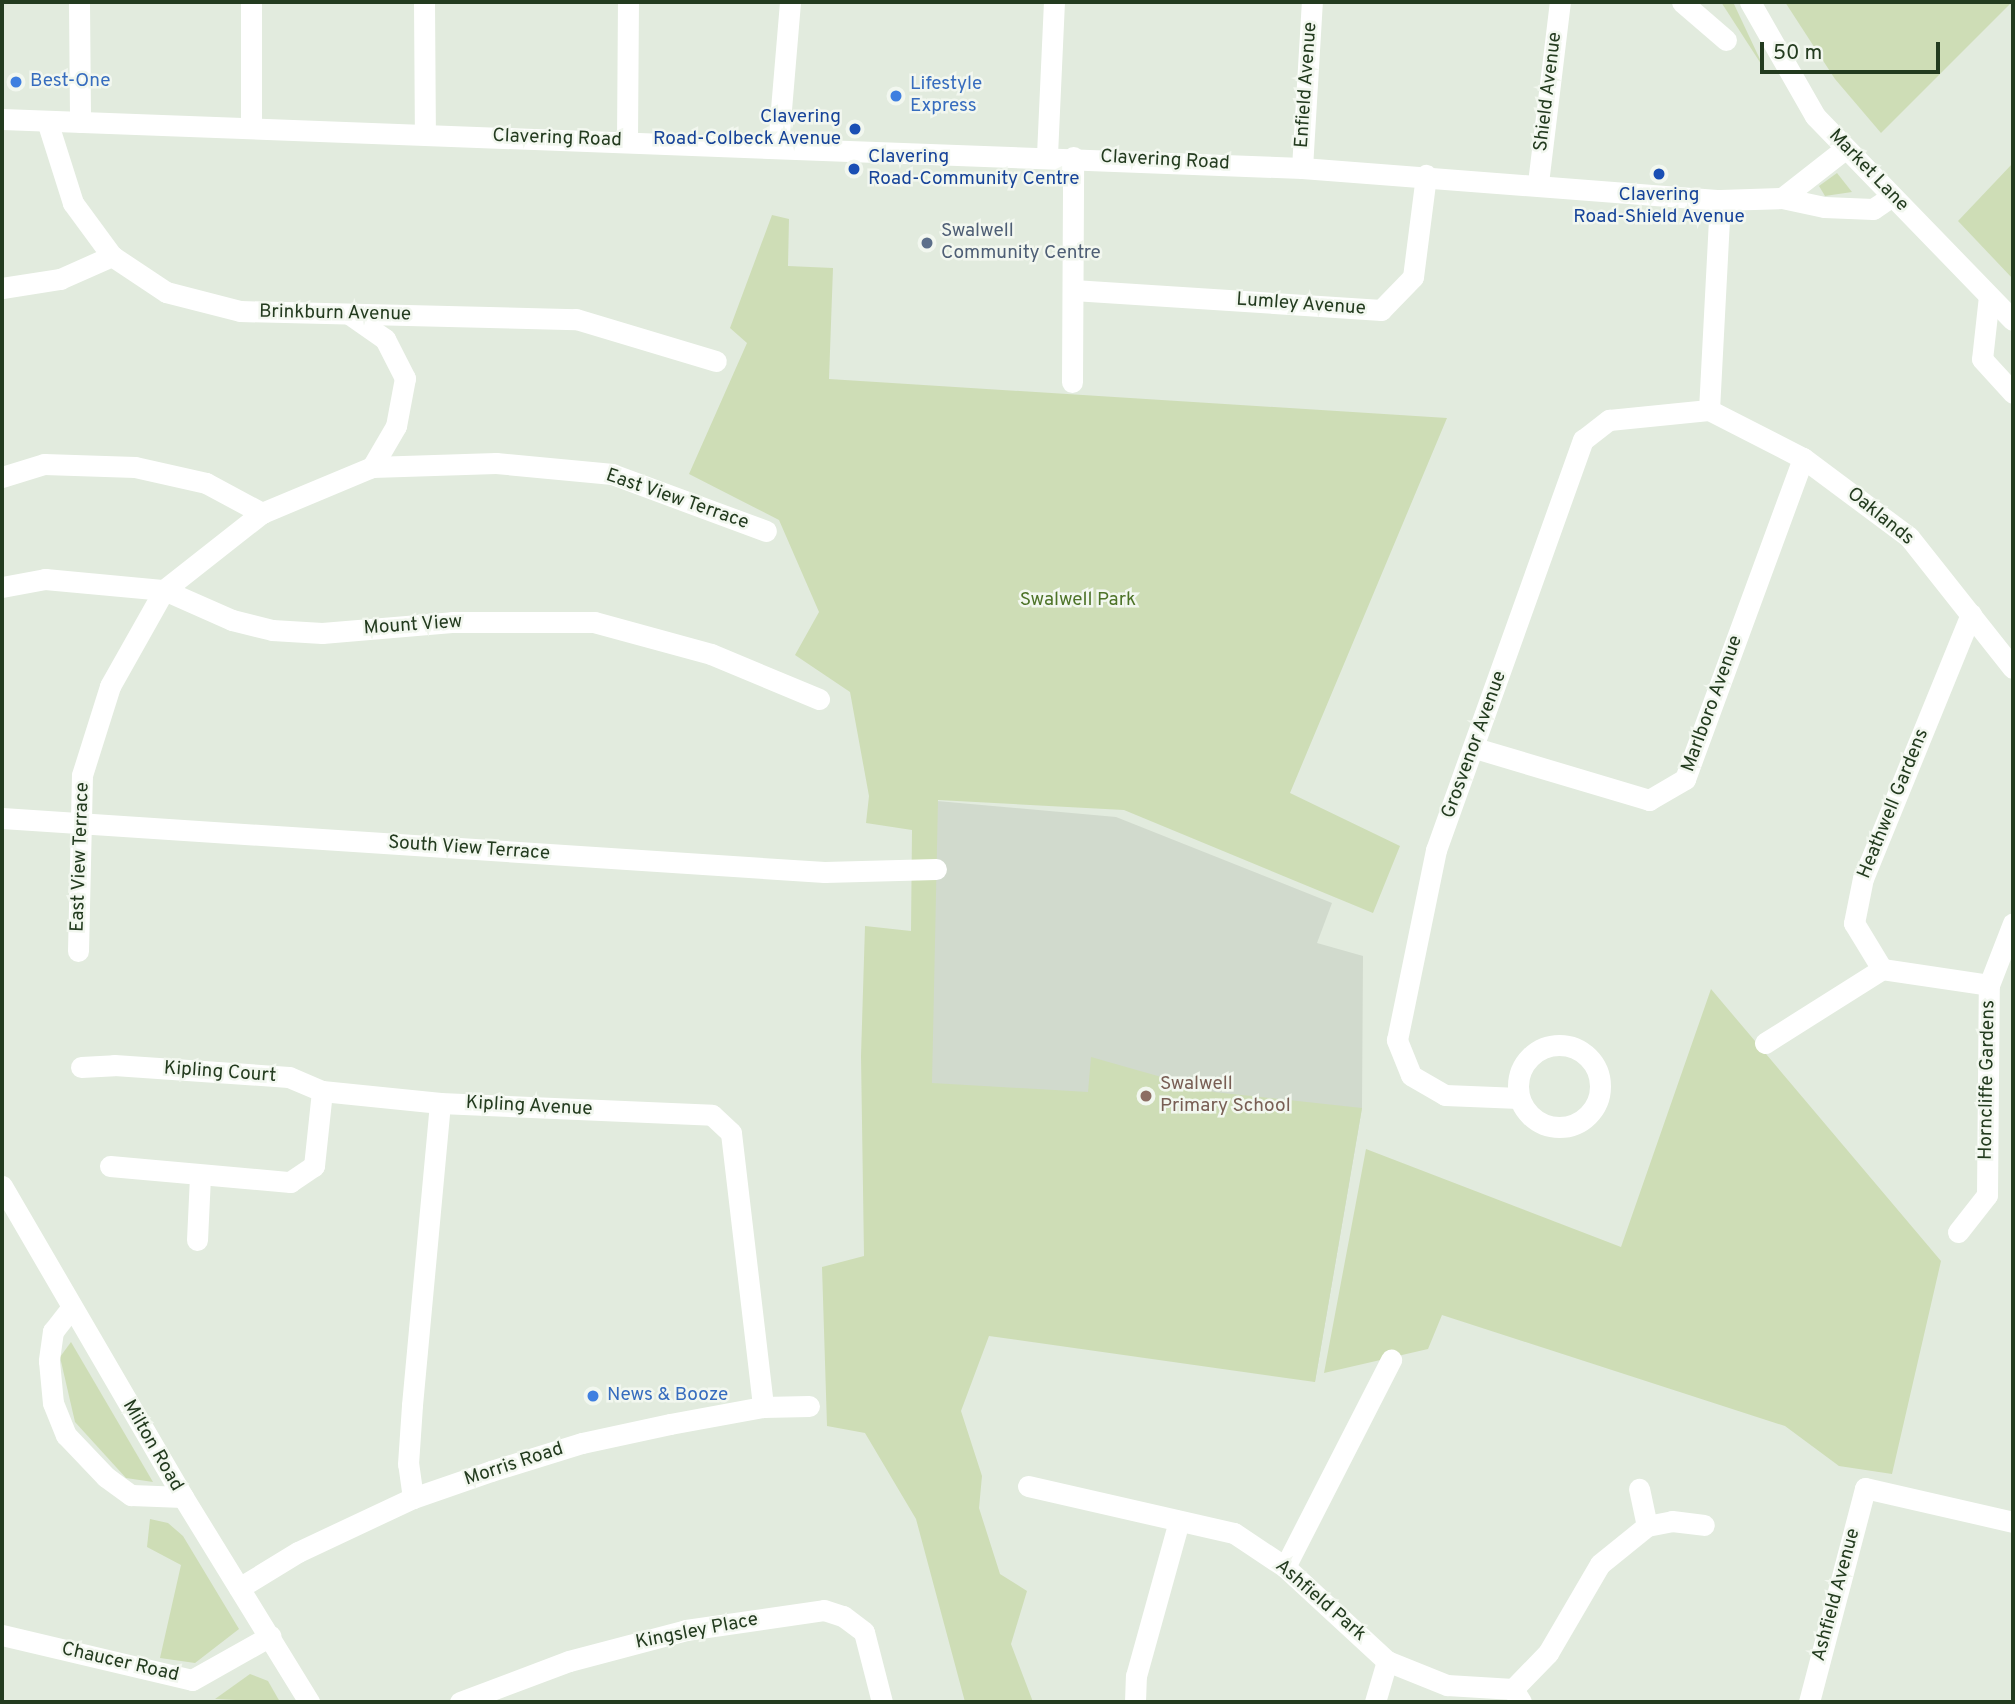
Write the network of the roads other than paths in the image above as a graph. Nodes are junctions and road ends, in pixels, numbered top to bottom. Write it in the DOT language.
graph roads {
  1 [pos="79,2"];
  2 [pos="251,2"];
  3 [pos="424,2"];
  4 [pos="628,2"];
  5 [pos="790,2"];
  6 [pos="1054,2"];
  7 [pos="1312,2"];
  8 [pos="1560,2"];
  9 [pos="1682,2"];
  10 [pos="1750,2"];
  11 [pos="1726,40"];
  12 [pos="2,119"];
  13 [pos="47,121"];
  14 [pos="80,122"];
  15 [pos="251,128"];
  16 [pos="425,134"];
  17 [pos="628,141"];
  18 [pos="778,145"];
  19 [pos="1846,148"];
  20 [pos="1046,155"];
  21 [pos="1073,157"];
  22 [pos="1301,168"];
  23 [pos="1426,175"];
  24 [pos="1538,183"];
  25 [pos="1892,196"];
  26 [pos="1782,198"];
  27 [pos="1720,200"];
  28 [pos="112,256"];
  29 [pos="2,289"];
  30 [pos="1073,290"];
  31 [pos="1989,296"];
  32 [pos="349,314"];
  33 [pos="2013,320"];
  34 [pos="716,361"];
  35 [pos="1072,382"];
  36 [pos="2013,393"];
  37 [pos="1709,410"];
  38 [pos="1803,458"];
  39 [pos="372,467"];
  40 [pos="2,477"];
  41 [pos="262,513"];
  42 [pos="766,531"];
  43 [pos="2,587"];
  44 [pos="164,590"];
  45 [pos="1971,614"];
  46 [pos="2013,668"];
  47 [pos="819,699"];
  48 [pos="1475,748"];
  49 [pos="2,818"];
  50 [pos="80,823"];
  51 [pos="936,869"];
  52 [pos="2013,923"];
  53 [pos="78,951"];
  54 [pos="1882,969"];
  55 [pos="1989,985"];
  56 [pos="1765,1043"];
  57 [pos="81,1067"];
  58 [pos="323,1091"];
  59 [pos="1519,1098"];
  60 [pos="440,1103"];
  61 [pos="110,1166"];
  62 [pos="200,1175"];
  63 [pos="2,1186"];
  64 [pos="1958,1232"];
  65 [pos="197,1240"];
  66 [pos="72,1307"];
  67 [pos="1391,1360"];
  68 [pos="809,1405"];
  69 [pos="763,1406"];
  70 [pos="1028,1486"];
  71 [pos="1639,1489"];
  72 [pos="183,1497"];
  73 [pos="413,1498"];
  74 [pos="1179,1521"];
  75 [pos="2013,1522"];
  76 [pos="1704,1525"];
  77 [pos="1647,1527"];
  78 [pos="1285,1567"];
  79 [pos="239,1588"];
  80 [pos="2,1635"];
  81 [pos="270,1636"];
  82 [pos="1387,1661"];
  83 [pos="1517,1696"];
  84 [pos="309,1702"];
  85 [pos="460,1702"];
  86 [pos="882,1702"];
  87 [pos="1135,1702"];
  88 [pos="1375,1702"];
  89 [pos="1809,1702"];
  1 -- 14 [label="street"];
  2 -- 15 [label="street"];
  3 -- 16 [label="street"];
  4 -- 17 [label="street"];
  5 -- 18 [label="street"];
  6 -- 20 [label="street"];
  7 -- 22 [label="street, Enfield Avenue"];
  8 -- 24 [label="street, Shield Avenue"];
  9 -- 11 [label="street"];
  10 -- 19 [label="street, Market Lane"];
  12 -- 13 [label="street, Clavering Road"];
  13 -- 14 [label="street, Clavering Road"];
  13 -- 28 [label="street, Brinkburn Avenue"];
  14 -- 15 [label="street, Clavering Road"];
  15 -- 16 [label="street, Clavering Road"];
  16 -- 17 [label="street, Clavering Road"];
  17 -- 18 [label="street, Clavering Road"];
  18 -- 20 [label="street, Clavering Road"];
  19 -- 25 [label="street, Market Lane"];
  19 -- 26 [label="street"];
  20 -- 21 [label="street, Clavering Road"];
  21 -- 22 [label="street, Clavering Road"];
  21 -- 30 [label="street"];
  22 -- 23 [label="street, Clavering Road"];
  23 -- 24 [label="street, Clavering Road"];
  23 -- 30 [label="street, Lumley Avenue"];
  24 -- 27 [label="street, Clavering Road"];
  25 -- 26 [label="street, Clavering Road"];
  25 -- 31 [label="street, Market Lane"];
  26 -- 27 [label="street, Clavering Road"];
  27 -- 37 [label="street"];
  28 -- 29 [label="street"];
  28 -- 32 [label="street, Brinkburn Avenue"];
  30 -- 35 [label="street"];
  31 -- 33 [label="street, Market Lane"];
  31 -- 36 [label="street"];
  32 -- 34 [label="street, Brinkburn Avenue"];
  32 -- 39 [label="street"];
  37 -- 38 [label="street, Oaklands"];
  37 -- 48 [label="street, Grosvenor Avenue"];
  38 -- 45 [label="street, Oaklands"];
  38 -- 48 [label="street, Marlboro Avenue"];
  39 -- 41 [label="street, East View Terrace"];
  39 -- 42 [label="street, East View Terrace"];
  40 -- 41 [label="street"];
  41 -- 44 [label="street, East View Terrace"];
  43 -- 44 [label="street, Mount View"];
  44 -- 47 [label="street, Mount View"];
  44 -- 50 [label="street, East View Terrace"];
  45 -- 46 [label="street, Oaklands"];
  45 -- 54 [label="street, Heathwell Gardens"];
  48 -- 59 [label="street, Grosvenor Avenue"];
  49 -- 50 [label="street, South View Terrace"];
  50 -- 51 [label="street, South View Terrace"];
  50 -- 53 [label="street, East View Terrace"];
  52 -- 55 [label="street, Horncliffe Gardens"];
  54 -- 55 [label="street"];
  54 -- 56 [label="street"];
  55 -- 64 [label="street, Horncliffe Gardens"];
  57 -- 58 [label="street, Kipling Court"];
  58 -- 60 [label="street, Kipling Court"];
  58 -- 62 [label="street"];
  60 -- 69 [label="street, Kipling Avenue"];
  60 -- 73 [label="street, Kipling Avenue"];
  61 -- 62 [label="street"];
  62 -- 65 [label="street"];
  63 -- 66 [label="street, Milton Road"];
  66 -- 72 [label="street, Milton Road"];
  66 -- 72 [label="street"];
  67 -- 78 [label="street"];
  68 -- 69 [label="street, Morris Road"];
  69 -- 73 [label="street, Morris Road"];
  70 -- 74 [label="street, Ashfield Park"];
  71 -- 77 [label="street"];
  72 -- 79 [label="street, Milton Road"];
  73 -- 79 [label="street, Morris Road"];
  74 -- 78 [label="street, Ashfield Park"];
  74 -- 87 [label="street"];
  75 -- 89 [label="street, Ashfield Avenue"];
  76 -- 77 [label="street"];
  77 -- 83 [label="street"];
  78 -- 82 [label="street, Ashfield Park"];
  79 -- 81 [label="street, Milton Road"];
  80 -- 81 [label="street, Chaucer Road"];
  81 -- 84 [label="street, Milton Road"];
  82 -- 83 [label="street, Ashfield Park"];
  82 -- 88 [label="street"];
  85 -- 86 [label="street, Kingsley Place"];
}
